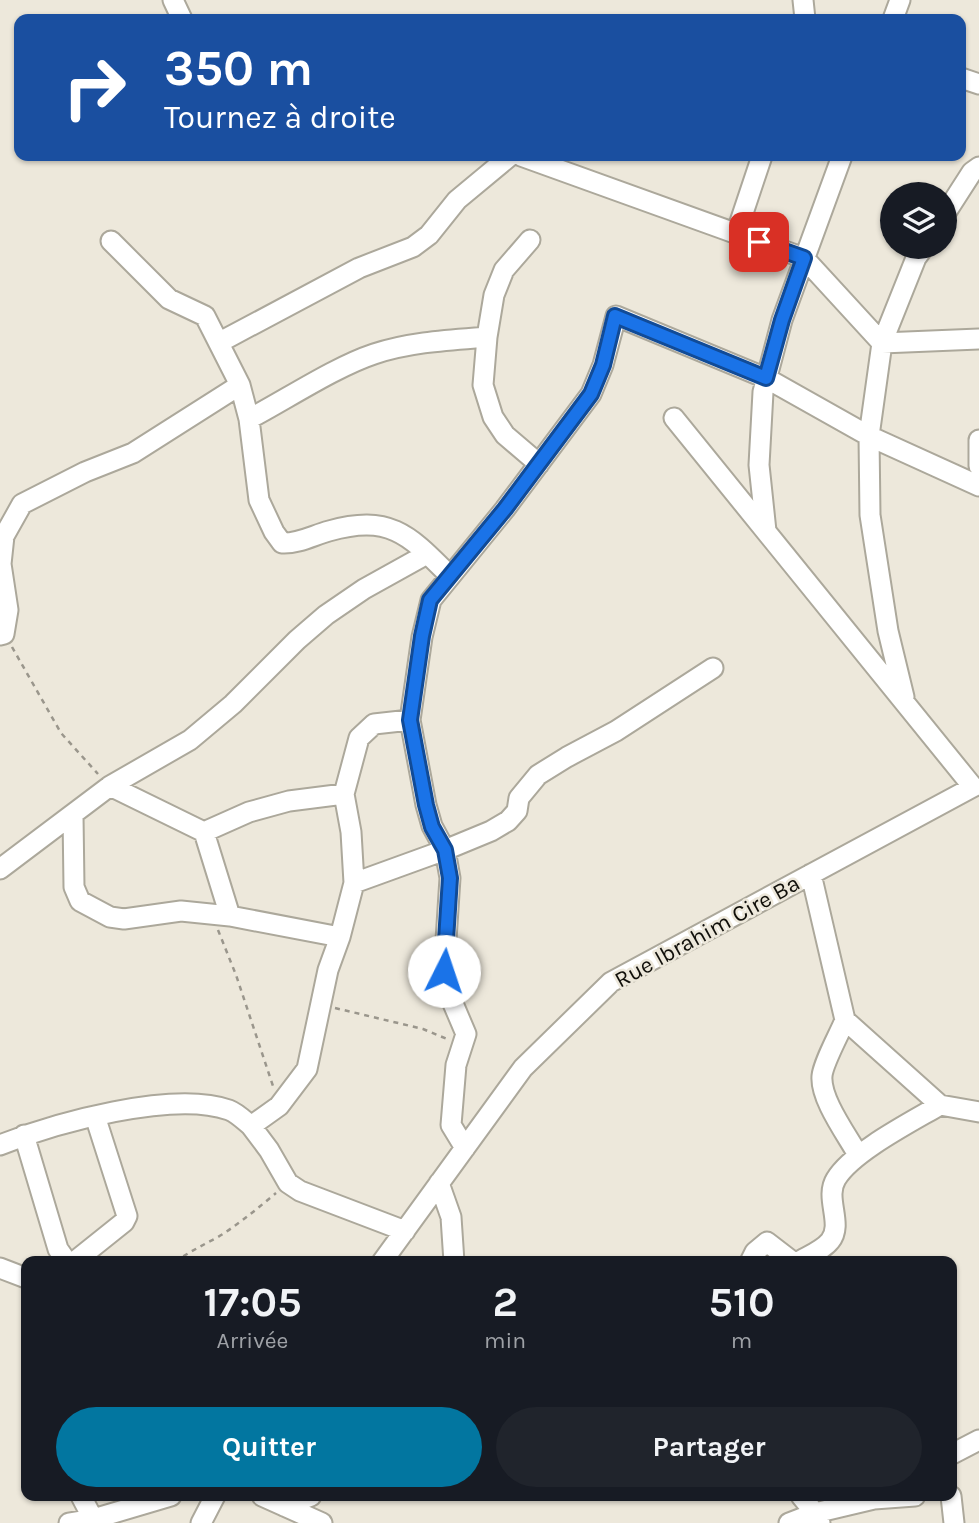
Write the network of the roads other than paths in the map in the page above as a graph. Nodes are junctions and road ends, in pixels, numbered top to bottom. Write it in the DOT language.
graph roads {
  1 [pos="504,161"];
  2 [pos="535,161"];
  3 [pos="760,161"];
  4 [pos="840,161"];
  5 [pos="979,167"];
  6 [pos="957,195"];
  7 [pos="736,234"];
  8 [pos="530,240"];
  9 [pos="111,241"];
  10 [pos="804,258"];
  11 [pos="916,259"];
  12 [pos="487,337"];
  13 [pos="979,339"];
  14 [pos="220,342"];
  15 [pos="881,343"];
  16 [pos="766,378"];
  17 [pos="240,385"];
  18 [pos="674,418"];
  19 [pos="250,419"];
  20 [pos="869,436"];
  21 [pos="979,440"];
  22 [pos="539,464"];
  23 [pos="979,466"];
  24 [pos="979,486"];
  25 [pos="766,531"];
  26 [pos="427,554"];
  27 [pos="449,575"];
  28 [pos="2,634"];
  29 [pos="713,668"];
  30 [pos="906,704"];
  31 [pos="410,720"];
  32 [pos="110,786"];
  33 [pos="344,794"];
  34 [pos="73,815"];
  35 [pos="204,832"];
  36 [pos="445,850"];
  37 [pos="0,869"];
  38 [pos="811,874"];
  39 [pos="355,883"];
  40 [pos="221,915"];
  41 [pos="340,937"];
  42 [pos="845,1020"];
  43 [pos="940,1105"];
  44 [pos="979,1112"];
  45 [pos="95,1116"];
  46 [pos="251,1126"];
  47 [pos="24,1135"];
  48 [pos="0,1145"];
  49 [pos="465,1148"];
  50 [pos="858,1156"];
  51 [pos="439,1183"];
  52 [pos="405,1231"];
  53 [pos="63,1256"];
  54 [pos="82,1256"];
  55 [pos="386,1256"];
  56 [pos="453,1256"];
  57 [pos="753,1256"];
  58 [pos="787,1256"];
  59 [pos="806,1256"];
  60 [pos="0,1268"];
  61 [pos="21,1276"];
  62 [pos="979,1440"];
  63 [pos="957,1451"];
  64 [pos="84,1501"];
  65 [pos="154,1501"];
  66 [pos="212,1501"];
  67 [pos="274,1501"];
  68 [pos="298,1501"];
  69 [pos="805,1501"];
  70 [pos="868,1501"];
  71 [pos="952,1501"];
  72 [pos="285,1506"];
  73 [pos="817,1518"];
  74 [pos="93,1519"];
  75 [pos="69,1523"];
  76 [pos="201,1523"];
  77 [pos="322,1523"];
  78 [pos="789,1523"];
  79 [pos="954,1523"];
  1 -- 14 [label="street"];
  2 -- 7 [label="street"];
  3 -- 7 [label="street"];
  4 -- 10 [label="street"];
  5 -- 6 [label="street"];
  7 -- 10 [label="street"];
  8 -- 12 [label="street"];
  9 -- 14 [label="street"];
  10 -- 15 [label="street"];
  10 -- 16 [label="street"];
  11 -- 15 [label="street"];
  12 -- 19 [label="street"];
  12 -- 22 [label="street"];
  13 -- 15 [label="street"];
  14 -- 17 [label="street"];
  15 -- 20 [label="street"];
  16 -- 20 [label="street"];
  16 -- 22 [label="street"];
  16 -- 25 [label="street"];
  17 -- 19 [label="street"];
  17 -- 28 [label="street"];
  18 -- 25 [label="street"];
  19 -- 26 [label="street"];
  20 -- 24 [label="street"];
  20 -- 30 [label="street"];
  21 -- 23 [label="street"];
  22 -- 27 [label="street"];
  25 -- 30 [label="street"];
  26 -- 27 [label="street"];
  26 -- 32 [label="street"];
  27 -- 31 [label="street"];
  29 -- 36 [label="street"];
  30 -- 38 [label="street, Rue Ibrahim Cire Ba"];
  31 -- 33 [label="street"];
  31 -- 36 [label="street"];
  32 -- 34 [label="street"];
  32 -- 35 [label="street"];
  33 -- 35 [label="street"];
  33 -- 39 [label="street"];
  34 -- 37 [label="street"];
  34 -- 40 [label="street"];
  35 -- 40 [label="street"];
  36 -- 39 [label="street"];
  36 -- 49 [label="street"];
  38 -- 42 [label="street"];
  38 -- 49 [label="street, Rue Ibrahim Cire Ba"];
  39 -- 41 [label="street"];
  40 -- 41 [label="street"];
  41 -- 46 [label="street"];
  42 -- 43 [label="street"];
  42 -- 50 [label="street"];
  43 -- 44 [label="street"];
  43 -- 50 [label="street"];
  45 -- 46 [label="street"];
  45 -- 47 [label="street"];
  45 -- 54 [label="street"];
  46 -- 52 [label="street"];
  47 -- 48 [label="street"];
  47 -- 53 [label="street"];
  49 -- 51 [label="street, Rue Ibrahim Cire Ba"];
  50 -- 59 [label="street"];
  51 -- 52 [label="street, Rue Ibrahim Cire Ba"];
  51 -- 56 [label="street"];
  52 -- 55 [label="street, Rue Ibrahim Cire Ba"];
  57 -- 58 [label="street"];
  60 -- 61 [label="street"];
  62 -- 63 [label="street"];
  64 -- 74 [label="street"];
  65 -- 74 [label="street"];
  66 -- 76 [label="street"];
  67 -- 72 [label="street"];
  68 -- 72 [label="street"];
  69 -- 73 [label="street"];
  70 -- 73 [label="street"];
  71 -- 79 [label="street"];
  72 -- 77 [label="street"];
  73 -- 78 [label="street"];
  74 -- 75 [label="street"];
}
